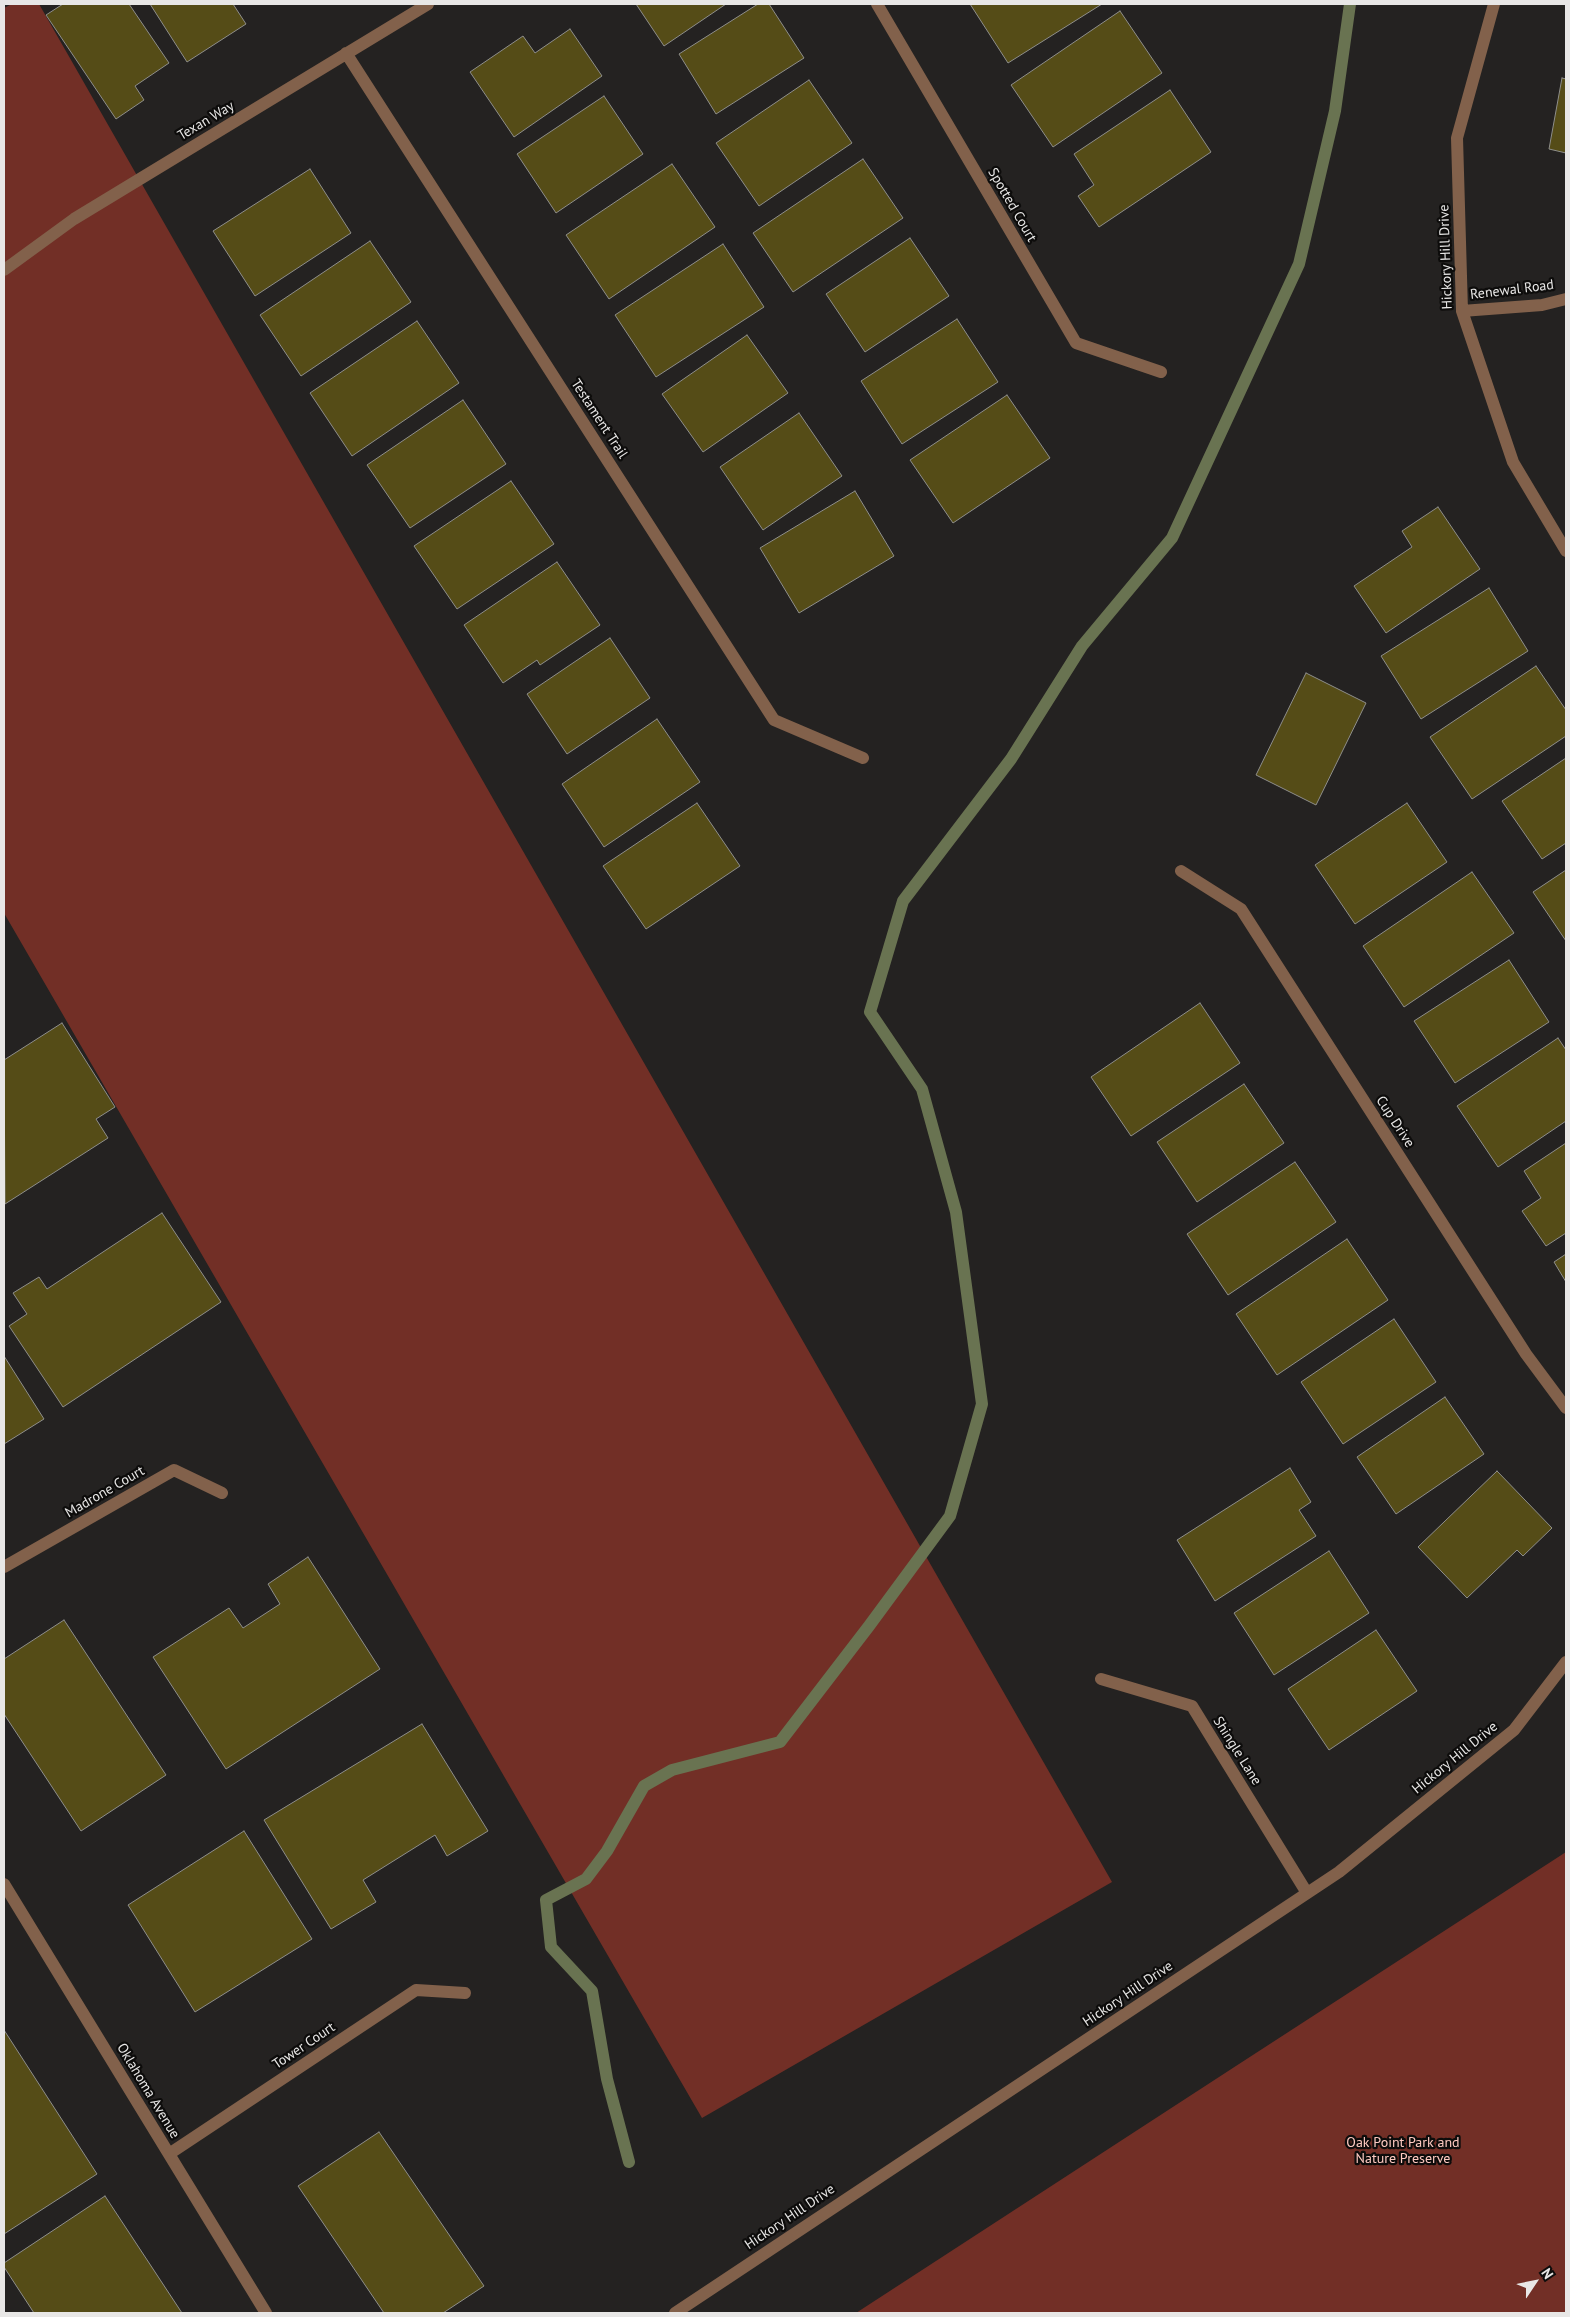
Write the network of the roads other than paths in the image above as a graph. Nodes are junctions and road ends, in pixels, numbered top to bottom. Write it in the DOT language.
graph roads {
  1 [pos="428,4"];
  2 [pos="877,4"];
  3 [pos="1494,4"];
  4 [pos="346,54"];
  5 [pos="4,270"];
  6 [pos="1566,299"];
  7 [pos="1462,311"];
  8 [pos="1161,372"];
  9 [pos="1566,551"];
  10 [pos="862,758"];
  11 [pos="1181,871"];
  12 [pos="1566,1408"];
  13 [pos="222,1493"];
  14 [pos="4,1567"];
  15 [pos="1566,1662"];
  16 [pos="1101,1679"];
  17 [pos="4,1884"];
  18 [pos="1307,1893"];
  19 [pos="465,1993"];
  20 [pos="169,2154"];
  21 [pos="266,2313"];
  22 [pos="675,2313"];
  1 -- 4 [label="street, Texan Way"];
  2 -- 8 [label="street, Spotted Court"];
  3 -- 7 [label="street, Hickory Hill Drive"];
  4 -- 5 [label="street, Texan Way"];
  4 -- 10 [label="street, Testament Trail"];
  6 -- 7 [label="street, Renewal Road"];
  7 -- 9 [label="street, Hickory Hill Drive"];
  11 -- 12 [label="street, Cup Drive"];
  13 -- 14 [label="street, Madrone Court"];
  15 -- 18 [label="street, Hickory Hill Drive"];
  16 -- 18 [label="street, Shingle Lane"];
  17 -- 20 [label="street, Oklahoma Avenue"];
  18 -- 22 [label="street, Hickory Hill Drive"];
  19 -- 20 [label="street, Tower Court"];
  20 -- 21 [label="street, Oklahoma Avenue"];
}
